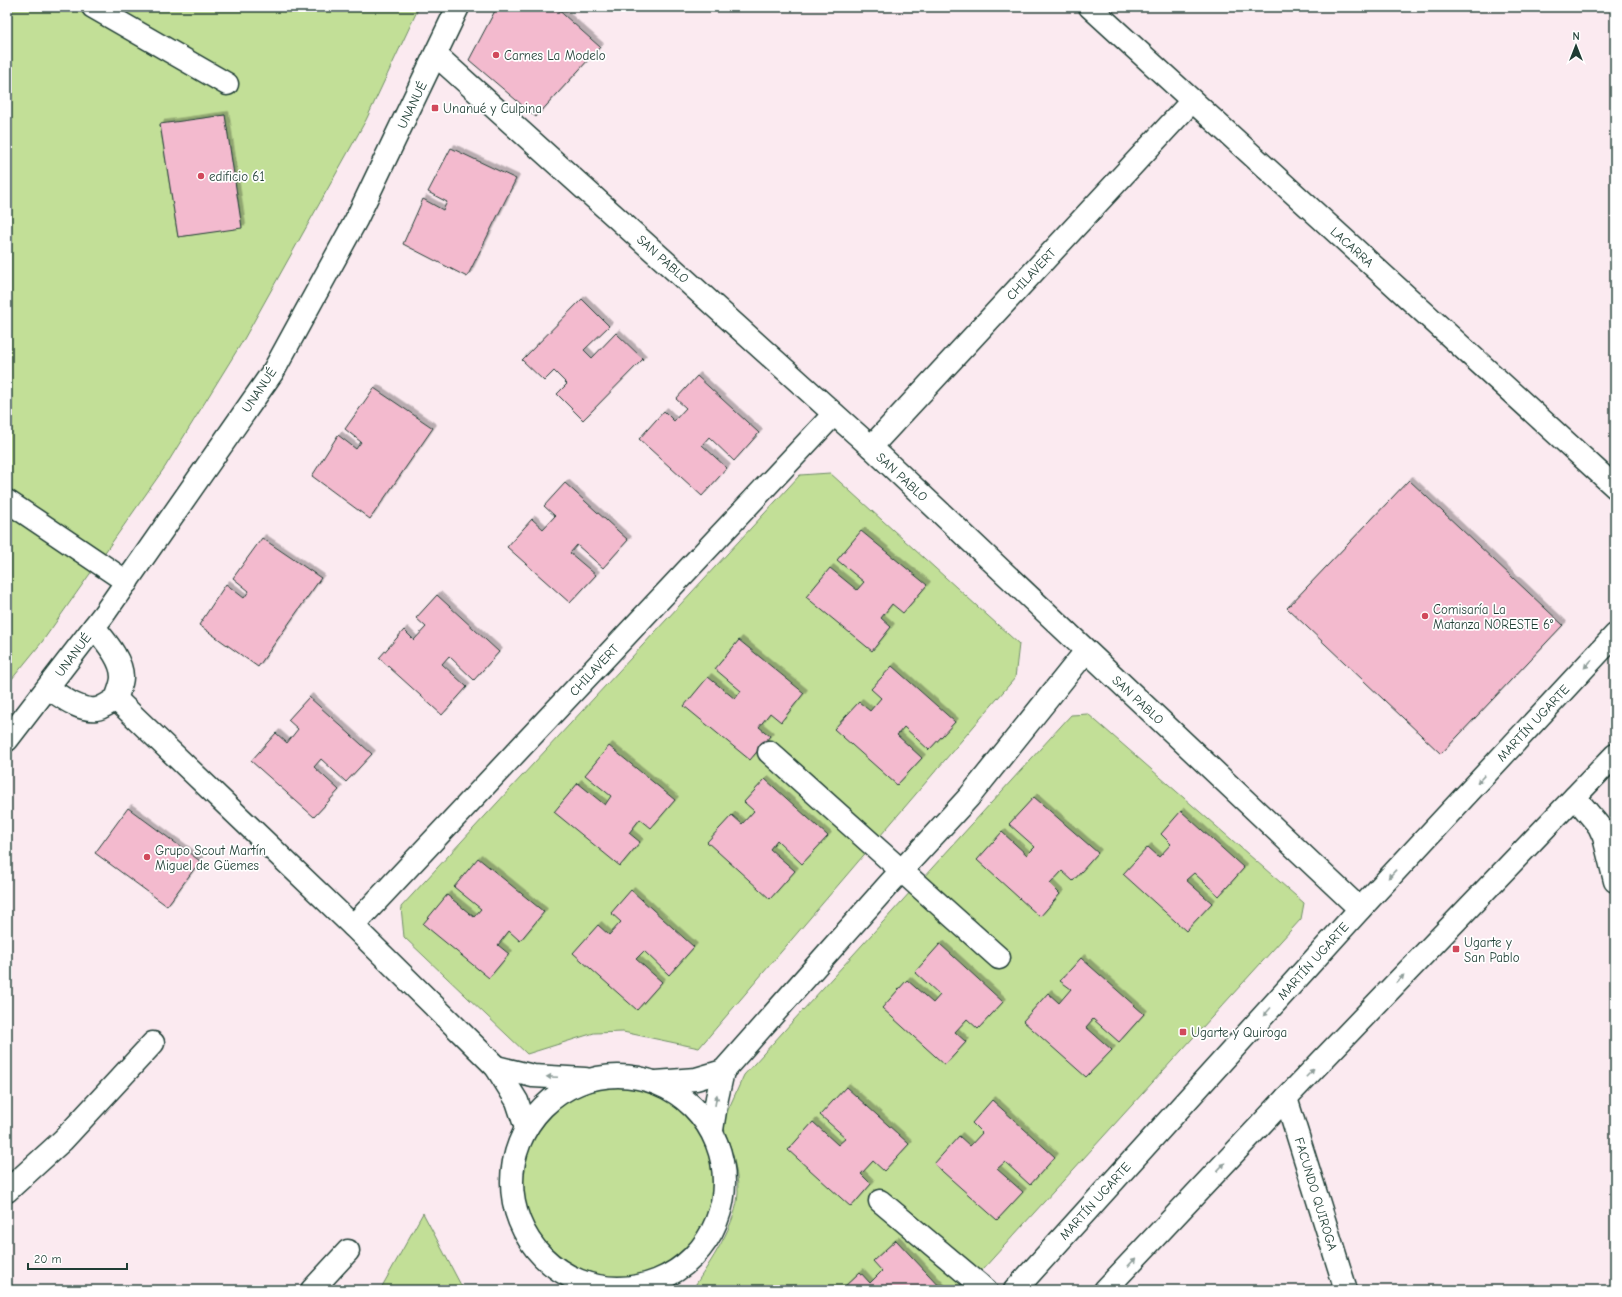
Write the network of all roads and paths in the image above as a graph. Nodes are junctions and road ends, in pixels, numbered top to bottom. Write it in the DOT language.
graph roads {
  1 [pos="93,7"];
  2 [pos="458,7"];
  3 [pos="1090,7"];
  4 [pos="436,55"];
  5 [pos="227,84"];
  6 [pos="1192,102"];
  7 [pos="834,414"];
  8 [pos="871,447"];
  9 [pos="1615,487"];
  10 [pos="7,501"];
  11 [pos="127,582"];
  12 [pos="94,628"];
  13 [pos="1615,635"];
  14 [pos="1086,651"];
  15 [pos="48,688"];
  16 [pos="116,699"];
  17 [pos="7,740"];
  18 [pos="769,752"];
  19 [pos="1615,755"];
  20 [pos="1575,797"];
  21 [pos="901,870"];
  22 [pos="1615,881"];
  23 [pos="1360,909"];
  24 [pos="353,926"];
  25 [pos="999,958"];
  26 [pos="153,1043"];
  27 [pos="496,1067"];
  28 [pos="723,1071"];
  29 [pos="591,1079"];
  30 [pos="654,1082"];
  31 [pos="1286,1098"];
  32 [pos="526,1128"];
  33 [pos="712,1130"];
  34 [pos="7,1191"];
  35 [pos="880,1201"];
  36 [pos="348,1251"];
  37 [pos="312,1290"];
  38 [pos="986,1290"];
  39 [pos="1015,1290"];
  40 [pos="1105,1290"];
  41 [pos="1346,1290"];
  1 -- 5 [label="street"];
  2 -- 4 [label="street, UNANUÉ"];
  3 -- 6 [label="street, LACARRA"];
  4 -- 7 [label="street, SAN PABLO"];
  4 -- 11 [label="street, UNANUÉ"];
  6 -- 8 [label="street, CHILAVERT"];
  6 -- 9 [label="street, LACARRA"];
  7 -- 8 [label="street, SAN PABLO"];
  7 -- 24 [label="street, CHILAVERT"];
  8 -- 14 [label="street, SAN PABLO"];
  10 -- 11 [label="street"];
  11 -- 12 [label="street, UNANUÉ"];
  12 -- 15 [label="street, UNANUÉ"];
  12 -- 16 [label="street"];
  13 -- 23 [label="street, MARTÍN UGARTE, one-way"];
  14 -- 21 [label="street"];
  14 -- 23 [label="street, SAN PABLO"];
  15 -- 16 [label="street"];
  15 -- 17 [label="street, UNANUÉ"];
  16 -- 24 [label="street"];
  18 -- 21 [label="street"];
  19 -- 20 [label="street"];
  20 -- 22 [label="street"];
  31 -- 20 [label="street, one-way"];
  21 -- 25 [label="street"];
  21 -- 28 [label="street"];
  23 -- 39 [label="street, MARTÍN UGARTE, one-way"];
  24 -- 27 [label="street"];
  26 -- 34 [label="street"];
  29 -- 27 [label="street, one-way"];
  27 -- 32 [label="street"];
  28 -- 30 [label="street"];
  33 -- 28 [label="street, one-way"];
  29 -- 30 [label="street"];
  29 -- 32 [label="street"];
  30 -- 33 [label="street"];
  40 -- 31 [label="street, one-way"];
  31 -- 41 [label="street, FACUNDO QUIROGA"];
  32 -- 33 [label="street"];
  35 -- 38 [label="street"];
  36 -- 37 [label="street"];
}
